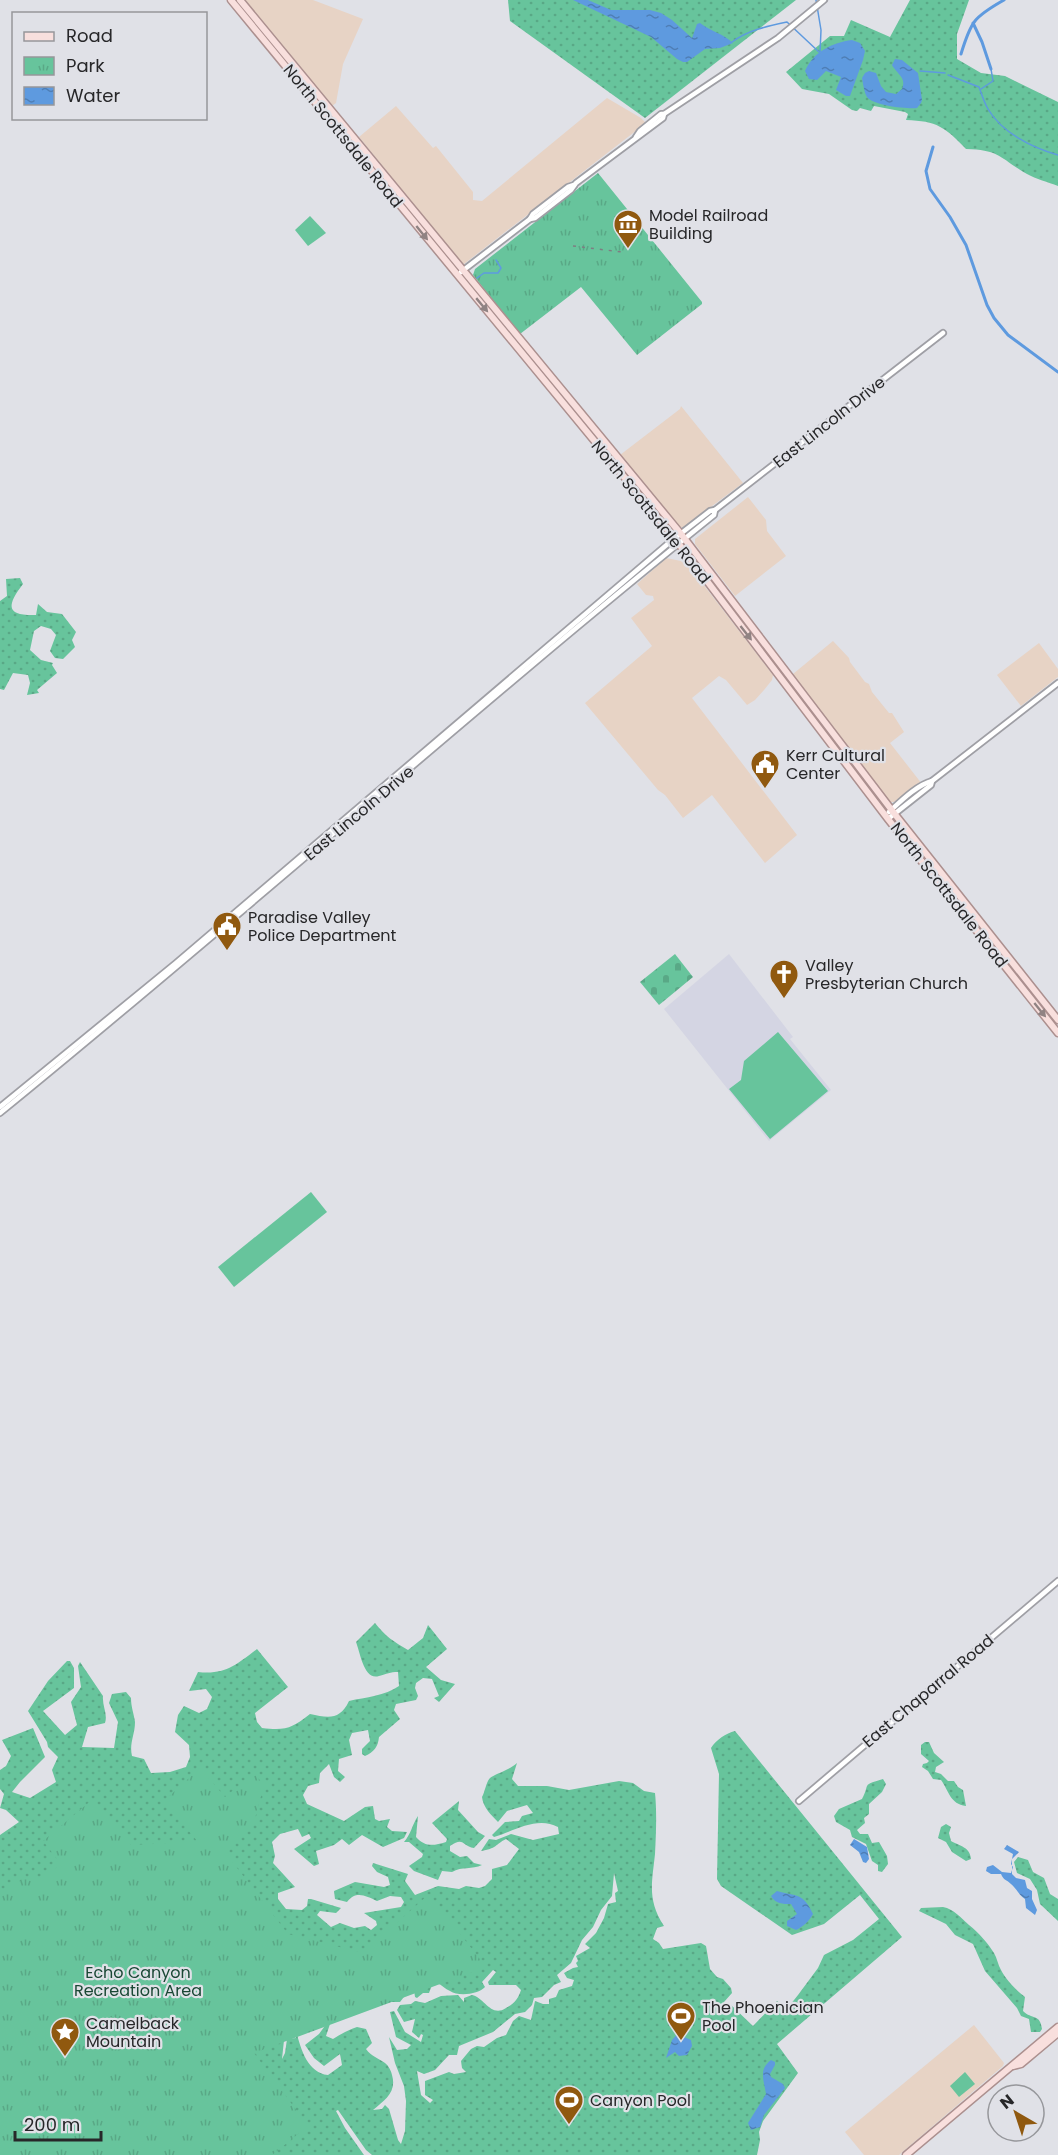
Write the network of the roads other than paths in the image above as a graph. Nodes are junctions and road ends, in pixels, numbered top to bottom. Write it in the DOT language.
graph roads {
  1 [pos="231,0"];
  2 [pos="240,0"];
  3 [pos="823,1"];
  4 [pos="328,118"];
  5 [pos="353,137"];
  6 [pos="366,165"];
  7 [pos="463,270"];
  8 [pos="456,275"];
  9 [pos="943,333"];
  10 [pos="507,335"];
  11 [pos="534,357"];
  12 [pos="547,384"];
  13 [pos="581,424"];
  14 [pos="606,444"];
  15 [pos="612,463"];
  16 [pos="634,484"];
  17 [pos="682,536"];
  18 [pos="676,541"];
  19 [pos="1058,682"];
  20 [pos="893,812"];
  21 [pos="887,817"];
  22 [pos="187,956"];
  23 [pos="1058,1020"];
  24 [pos="1058,1033"];
  25 [pos="0,1107"];
  26 [pos="0,1113"];
  27 [pos="1058,1581"];
  28 [pos="799,1801"];
  29 [pos="1058,2027"];
  30 [pos="1055,2034"];
  31 [pos="906,2155"];
  1 -- 4 [label="main road, North Scottsdale Road"];
  2 -- 5 [label="main road, North Scottsdale Road"];
  3 -- 7 [label="main road"];
  4 -- 5 [label="main road"];
  4 -- 6 [label="main road, North Scottsdale Road"];
  5 -- 6 [label="main road"];
  5 -- 7 [label="main road, North Scottsdale Road"];
  6 -- 8 [label="main road, North Scottsdale Road, one-way"];
  7 -- 8 [label="main road"];
  7 -- 11 [label="main road, North Scottsdale Road"];
  8 -- 10 [label="main road, North Scottsdale Road, one-way"];
  9 -- 17 [label="main road, East Lincoln Drive"];
  10 -- 11 [label="main road"];
  10 -- 12 [label="main road, North Scottsdale Road"];
  11 -- 12 [label="main road"];
  11 -- 14 [label="main road, North Scottsdale Road"];
  12 -- 13 [label="main road, North Scottsdale Road"];
  13 -- 14 [label="main road"];
  13 -- 15 [label="main road, North Scottsdale Road"];
  14 -- 15 [label="main road"];
  14 -- 16 [label="main road, North Scottsdale Road"];
  15 -- 16 [label="main road, North Scottsdale Road"];
  16 -- 17 [label="main road, North Scottsdale Road"];
  16 -- 18 [label="main road, North Scottsdale Road"];
  17 -- 18 [label="main road, East Lincoln Drive"];
  17 -- 20 [label="main road, North Scottsdale Road"];
  18 -- 21 [label="main road, North Scottsdale Road, one-way"];
  18 -- 22 [label="main road, East Lincoln Drive"];
  19 -- 20 [label="main road"];
  20 -- 21 [label="main road"];
  20 -- 23 [label="main road, North Scottsdale Road"];
  21 -- 24 [label="main road, North Scottsdale Road, one-way"];
  22 -- 25 [label="main road, East Lincoln Drive"];
  22 -- 26 [label="main road, East Lincoln Drive"];
  27 -- 28 [label="main road, East Chaparral Road"];
  29 -- 30 [label="main road"];
  30 -- 31 [label="main road"];
}
